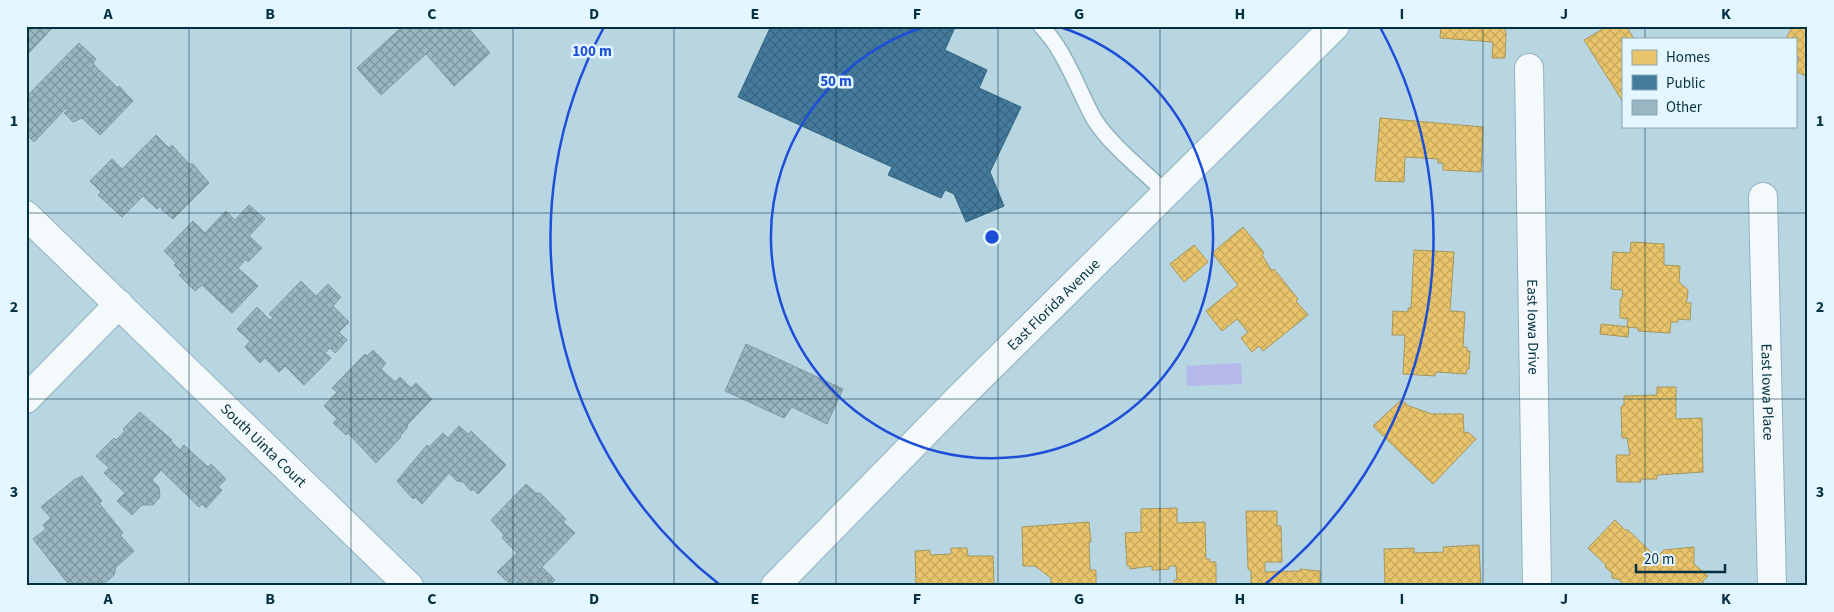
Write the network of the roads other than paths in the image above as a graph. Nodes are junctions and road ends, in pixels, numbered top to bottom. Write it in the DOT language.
graph roads {
  1 [pos="1041,26"];
  2 [pos="1335,26"];
  3 [pos="1529,68"];
  4 [pos="1166,193"];
  5 [pos="1763,198"];
  6 [pos="26,215"];
  7 [pos="119,304"];
  8 [pos="26,399"];
  9 [pos="409,586"];
  10 [pos="775,586"];
  11 [pos="1537,586"];
  12 [pos="1772,586"];
  1 -- 4 [label="lane"];
  2 -- 4 [label="street, East Florida Avenue"];
  3 -- 11 [label="street, East Iowa Drive"];
  4 -- 10 [label="street, East Florida Avenue"];
  5 -- 12 [label="street, East Iowa Place"];
  6 -- 7 [label="street, South Uinta Court"];
  7 -- 8 [label="street"];
  7 -- 9 [label="street, South Uinta Court"];
}
